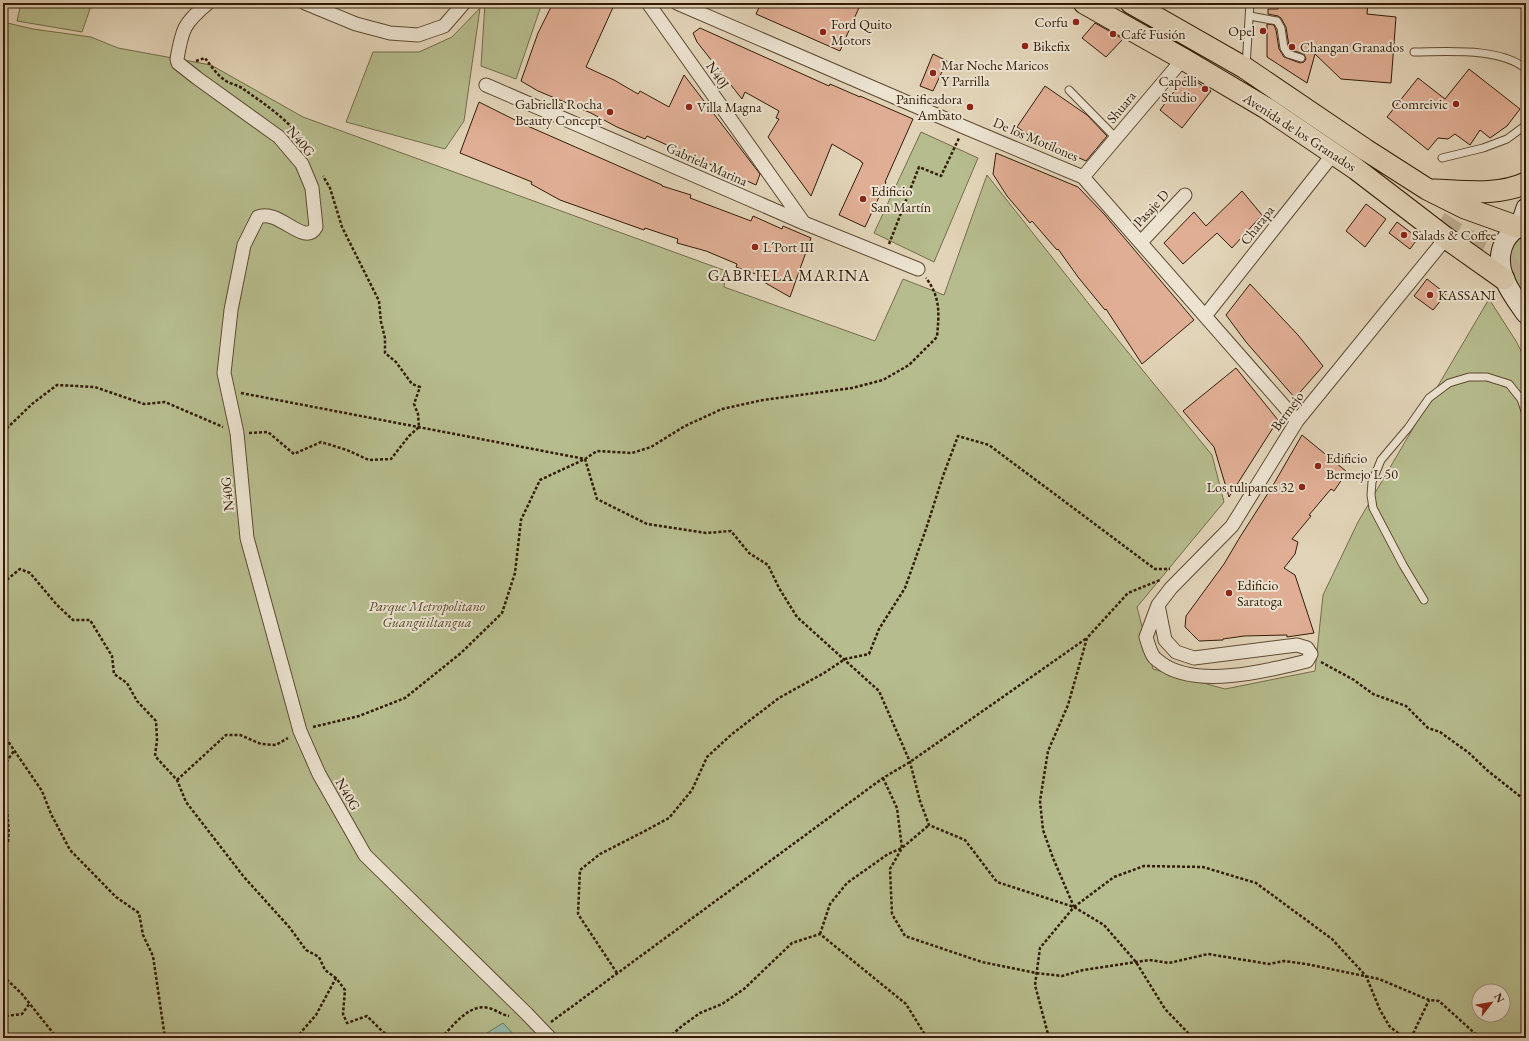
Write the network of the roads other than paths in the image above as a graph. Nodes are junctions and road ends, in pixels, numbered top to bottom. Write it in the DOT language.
graph roads {
  1 [pos="208,3"];
  2 [pos="305,3"];
  3 [pos="464,3"];
  4 [pos="648,3"];
  5 [pos="677,3"];
  6 [pos="1084,3"];
  7 [pos="1131,3"];
  8 [pos="1250,3"];
  9 [pos="1250,16"];
  10 [pos="1414,52"];
  11 [pos="1183,58"];
  12 [pos="1301,58"];
  13 [pos="1246,68"];
  14 [pos="1526,69"];
  15 [pos="486,85"];
  16 [pos="1069,90"];
  17 [pos="1526,125"];
  18 [pos="1116,138"];
  19 [pos="1334,154"];
  20 [pos="1442,158"];
  21 [pos="1356,169"];
  22 [pos="1083,176"];
  23 [pos="1526,183"];
  24 [pos="1427,189"];
  25 [pos="1185,195"];
  26 [pos="1526,208"];
  27 [pos="1423,212"];
  28 [pos="804,223"];
  29 [pos="1521,226"];
  30 [pos="1446,238"];
  31 [pos="1142,242"];
  32 [pos="918,269"];
  33 [pos="1504,279"];
  34 [pos="1526,314"];
  35 [pos="1206,316"];
  36 [pos="1526,414"];
  37 [pos="1297,421"];
  38 [pos="1424,600"];
  39 [pos="1158,605"];
  40 [pos="546,1033"];
  1 -- 40 [label="street, N40G"];
  2 -- 3 [label="street"];
  4 -- 28 [label="street, N40J"];
  5 -- 22 [label="street, De los Motilones"];
  6 -- 11 [label="main road, Avenida de los Granados"];
  7 -- 13 [label="main road, Avenida de los Granados"];
  8 -- 9 [label="lane"];
  9 -- 12 [label="lane"];
  9 -- 13 [label="lane"];
  10 -- 14 [label="lane"];
  11 -- 18 [label="street, Shuara"];
  11 -- 19 [label="main road, Avenida de los Granados"];
  13 -- 24 [label="main road, Avenida de los Granados"];
  15 -- 28 [label="street, Gabriela Marina"];
  16 -- 18 [label="lane"];
  17 -- 20 [label="lane"];
  18 -- 22 [label="street, Shuara"];
  19 -- 21 [label="main road, Avenida de los Granados"];
  19 -- 35 [label="street, Charapa"];
  21 -- 27 [label="main road"];
  21 -- 30 [label="main road, Avenida de los Granados"];
  22 -- 31 [label="street, De los Motilones"];
  23 -- 24 [label="main road"];
  24 -- 29 [label="main road, Avenida de los Granados"];
  25 -- 31 [label="street, Pasaje D"];
  26 -- 29 [label="street"];
  28 -- 32 [label="street, Gabriela Marina"];
  29 -- 33 [label="street"];
  30 -- 33 [label="main road, Avenida de los Granados"];
  30 -- 37 [label="street, Bermejo"];
  31 -- 35 [label="street, De los Motilones"];
  33 -- 34 [label="street"];
  35 -- 37 [label="street, De los Motilones"];
  36 -- 38 [label="lane"];
  37 -- 39 [label="street, Bermejo"];
  39 -- 39 [label="street, Bermejo"];
}
